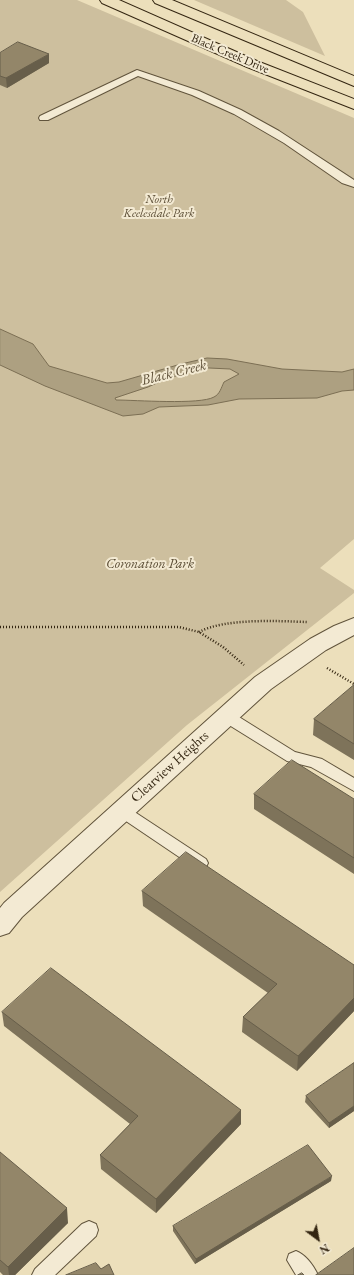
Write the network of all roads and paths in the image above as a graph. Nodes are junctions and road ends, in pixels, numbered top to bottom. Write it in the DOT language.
graph roads {
  1 [pos="108,0"];
  2 [pos="160,0"];
  3 [pos="354,82"];
  4 [pos="354,104"];
  5 [pos="44,118"];
  6 [pos="354,184"];
  7 [pos="308,622"];
  8 [pos="354,626"];
  9 [pos="0,627"];
  10 [pos="199,632"];
  11 [pos="325,666"];
  12 [pos="248,669"];
  13 [pos="354,684"];
  14 [pos="226,716"];
  15 [pos="292,757"];
  16 [pos="313,778"];
  17 [pos="354,785"];
  18 [pos="122,811"];
  19 [pos="212,872"];
  20 [pos="0,926"];
  21 [pos="89,1230"];
  22 [pos="296,1260"];
  23 [pos="42,1275"];
  24 [pos="308,1275"];
  1 -- 4 [label="main road, Black Creek Drive"];
  2 -- 3 [label="main road, Black Creek Drive"];
  5 -- 6 [label="lane"];
  7 -- 10 [label="path"];
  8 -- 14 [label="street, Clearview Heights"];
  9 -- 10 [label="path"];
  10 -- 12 [label="path"];
  11 -- 13 [label="path"];
  14 -- 15 [label="lane"];
  14 -- 18 [label="street, Clearview Heights"];
  15 -- 16 [label="lane"];
  15 -- 17 [label="lane"];
  18 -- 19 [label="lane"];
  18 -- 20 [label="street, Clearview Heights"];
  21 -- 23 [label="lane"];
  22 -- 24 [label="lane"];
}
